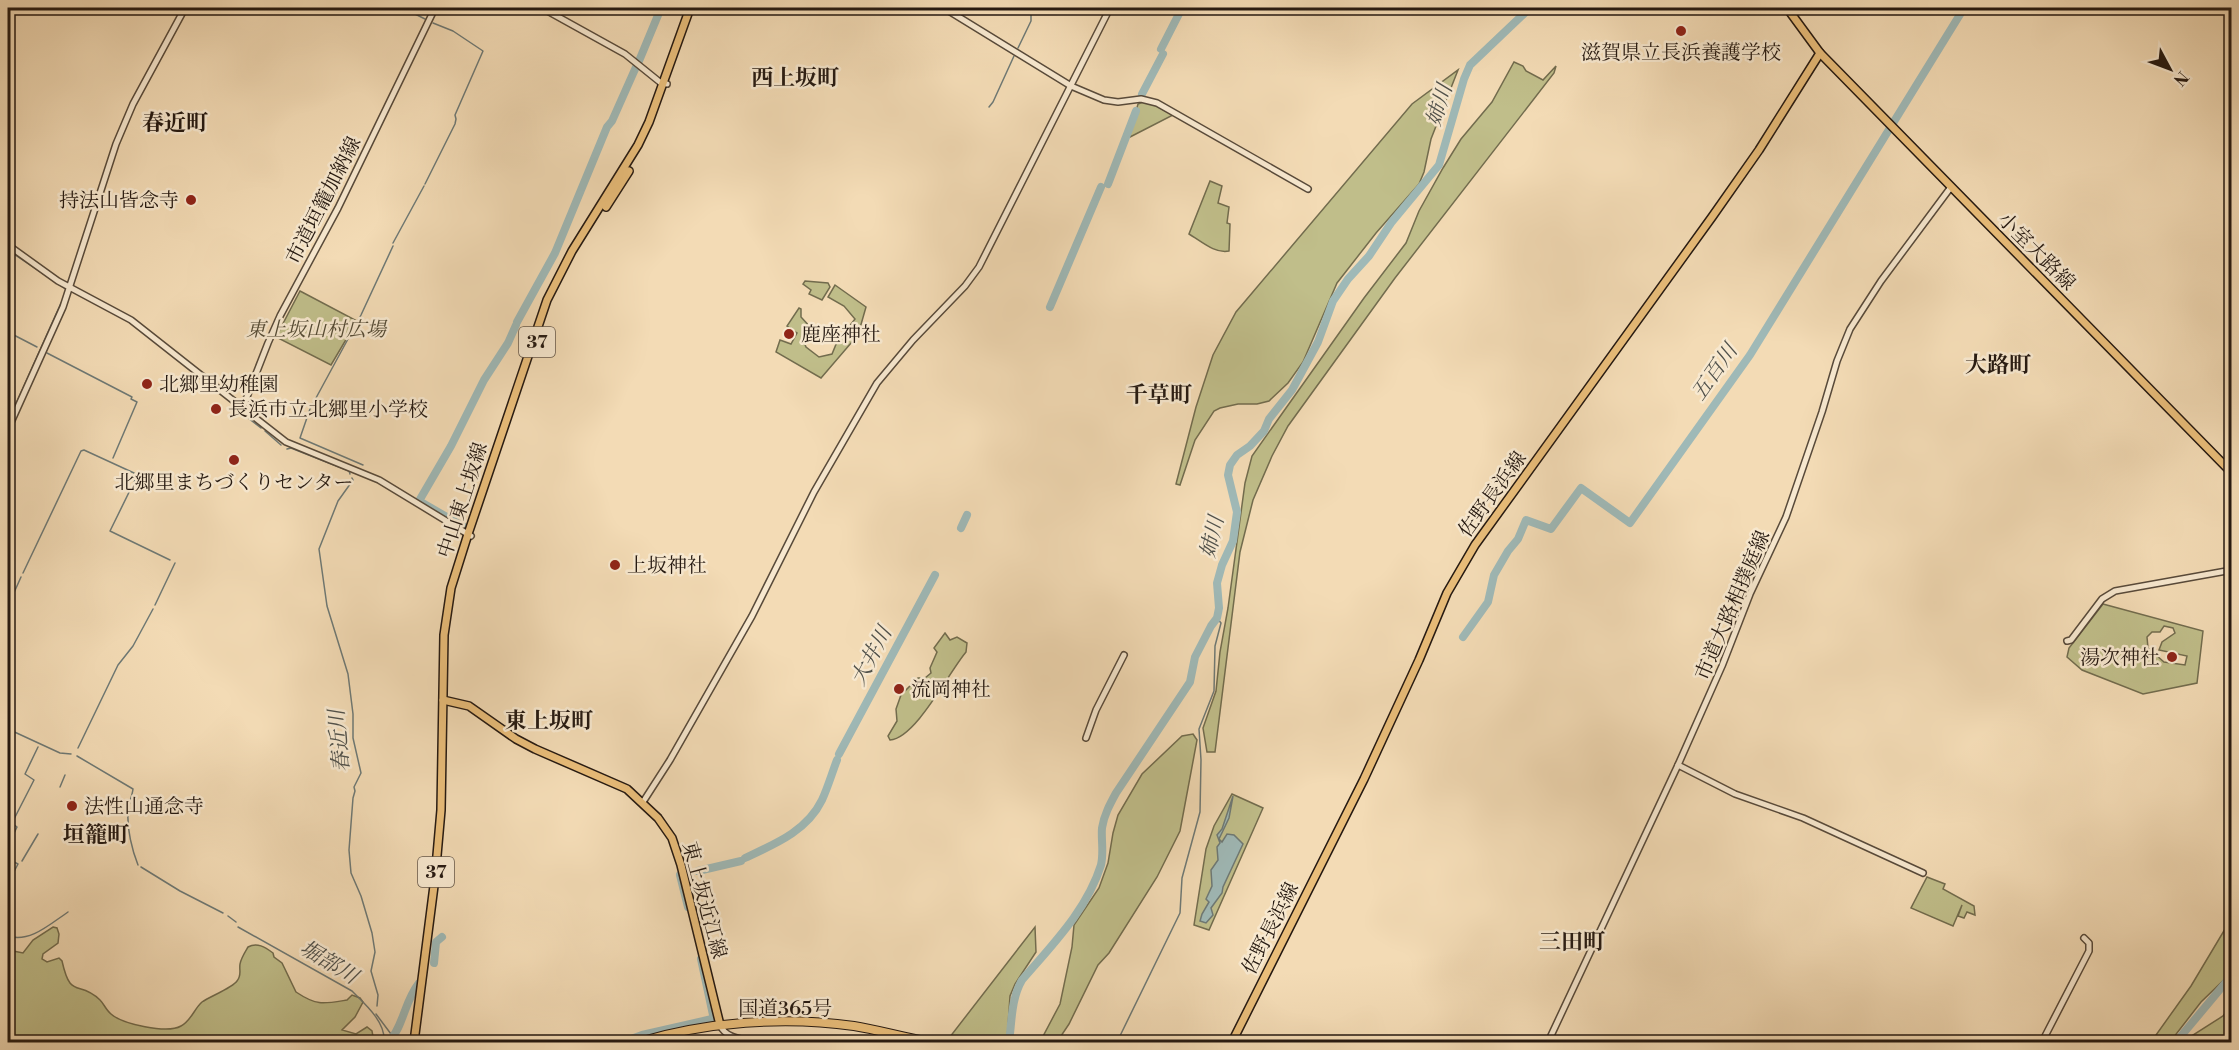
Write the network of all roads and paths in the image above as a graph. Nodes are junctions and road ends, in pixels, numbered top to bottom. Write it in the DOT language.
graph roads {
  1 [pos="185,8"];
  2 [pos="435,8"];
  3 [pos="542,8"];
  4 [pos="692,8"];
  5 [pos="944,8"];
  6 [pos="1110,8"];
  7 [pos="1787,8"];
  8 [pos="1820,53"];
  9 [pos="665,84"];
  10 [pos="1071,86"];
  11 [pos="1951,187"];
  12 [pos="1308,189"];
  13 [pos="8,245"];
  14 [pos="70,287"];
  15 [pos="243,407"];
  16 [pos="8,429"];
  17 [pos="2232,473"];
  18 [pos="470,535"];
  19 [pos="2232,570"];
  20 [pos="2067,641"];
  21 [pos="1124,655"];
  22 [pos="446,700"];
  23 [pos="1086,738"];
  24 [pos="1678,765"];
  25 [pos="643,802"];
  26 [pos="1923,873"];
  27 [pos="2084,938"];
  28 [pos="720,1025"];
  29 [pos="414,1042"];
  30 [pos="418,1042"];
  31 [pos="639,1042"];
  32 [pos="756,1042"];
  33 [pos="930,1042"];
  34 [pos="1232,1042"];
  35 [pos="1548,1042"];
  36 [pos="2042,1042"];
  1 -- 14 [label="street"];
  2 -- 15 [label="street, 市道垣籠加納線"];
  3 -- 9 [label="street"];
  4 -- 9 [label="main road, 中山東上坂線 / 37"];
  5 -- 10 [label="street"];
  6 -- 10 [label="street"];
  7 -- 8 [label="main road"];
  8 -- 11 [label="main road, 小室大路線"];
  8 -- 34 [label="main road, 佐野長浜線"];
  9 -- 18 [label="main road, 中山東上坂線 / 37"];
  10 -- 12 [label="street"];
  10 -- 25 [label="street"];
  11 -- 17 [label="main road, 小室大路線"];
  11 -- 24 [label="street, 市道大路相撲庭線"];
  13 -- 14 [label="street"];
  14 -- 15 [label="street"];
  14 -- 16 [label="street"];
  15 -- 18 [label="street"];
  18 -- 22 [label="main road, 中山東上坂線 / 37"];
  19 -- 20 [label="street"];
  21 -- 23 [label="street"];
  22 -- 25 [label="main road, 東上坂近江線"];
  22 -- 29 [label="main road, 中山東上坂線 / 37"];
  22 -- 30 [label="main road, 中山東上坂線 / 37"];
  24 -- 26 [label="street"];
  24 -- 35 [label="street, 市道大路相撲庭線"];
  25 -- 28 [label="main road, 東上坂近江線"];
  27 -- 36 [label="street"];
  28 -- 31 [label="highway, 国道365号"];
  28 -- 32 [label="street"];
  28 -- 33 [label="highway, 国道365号"];
}
